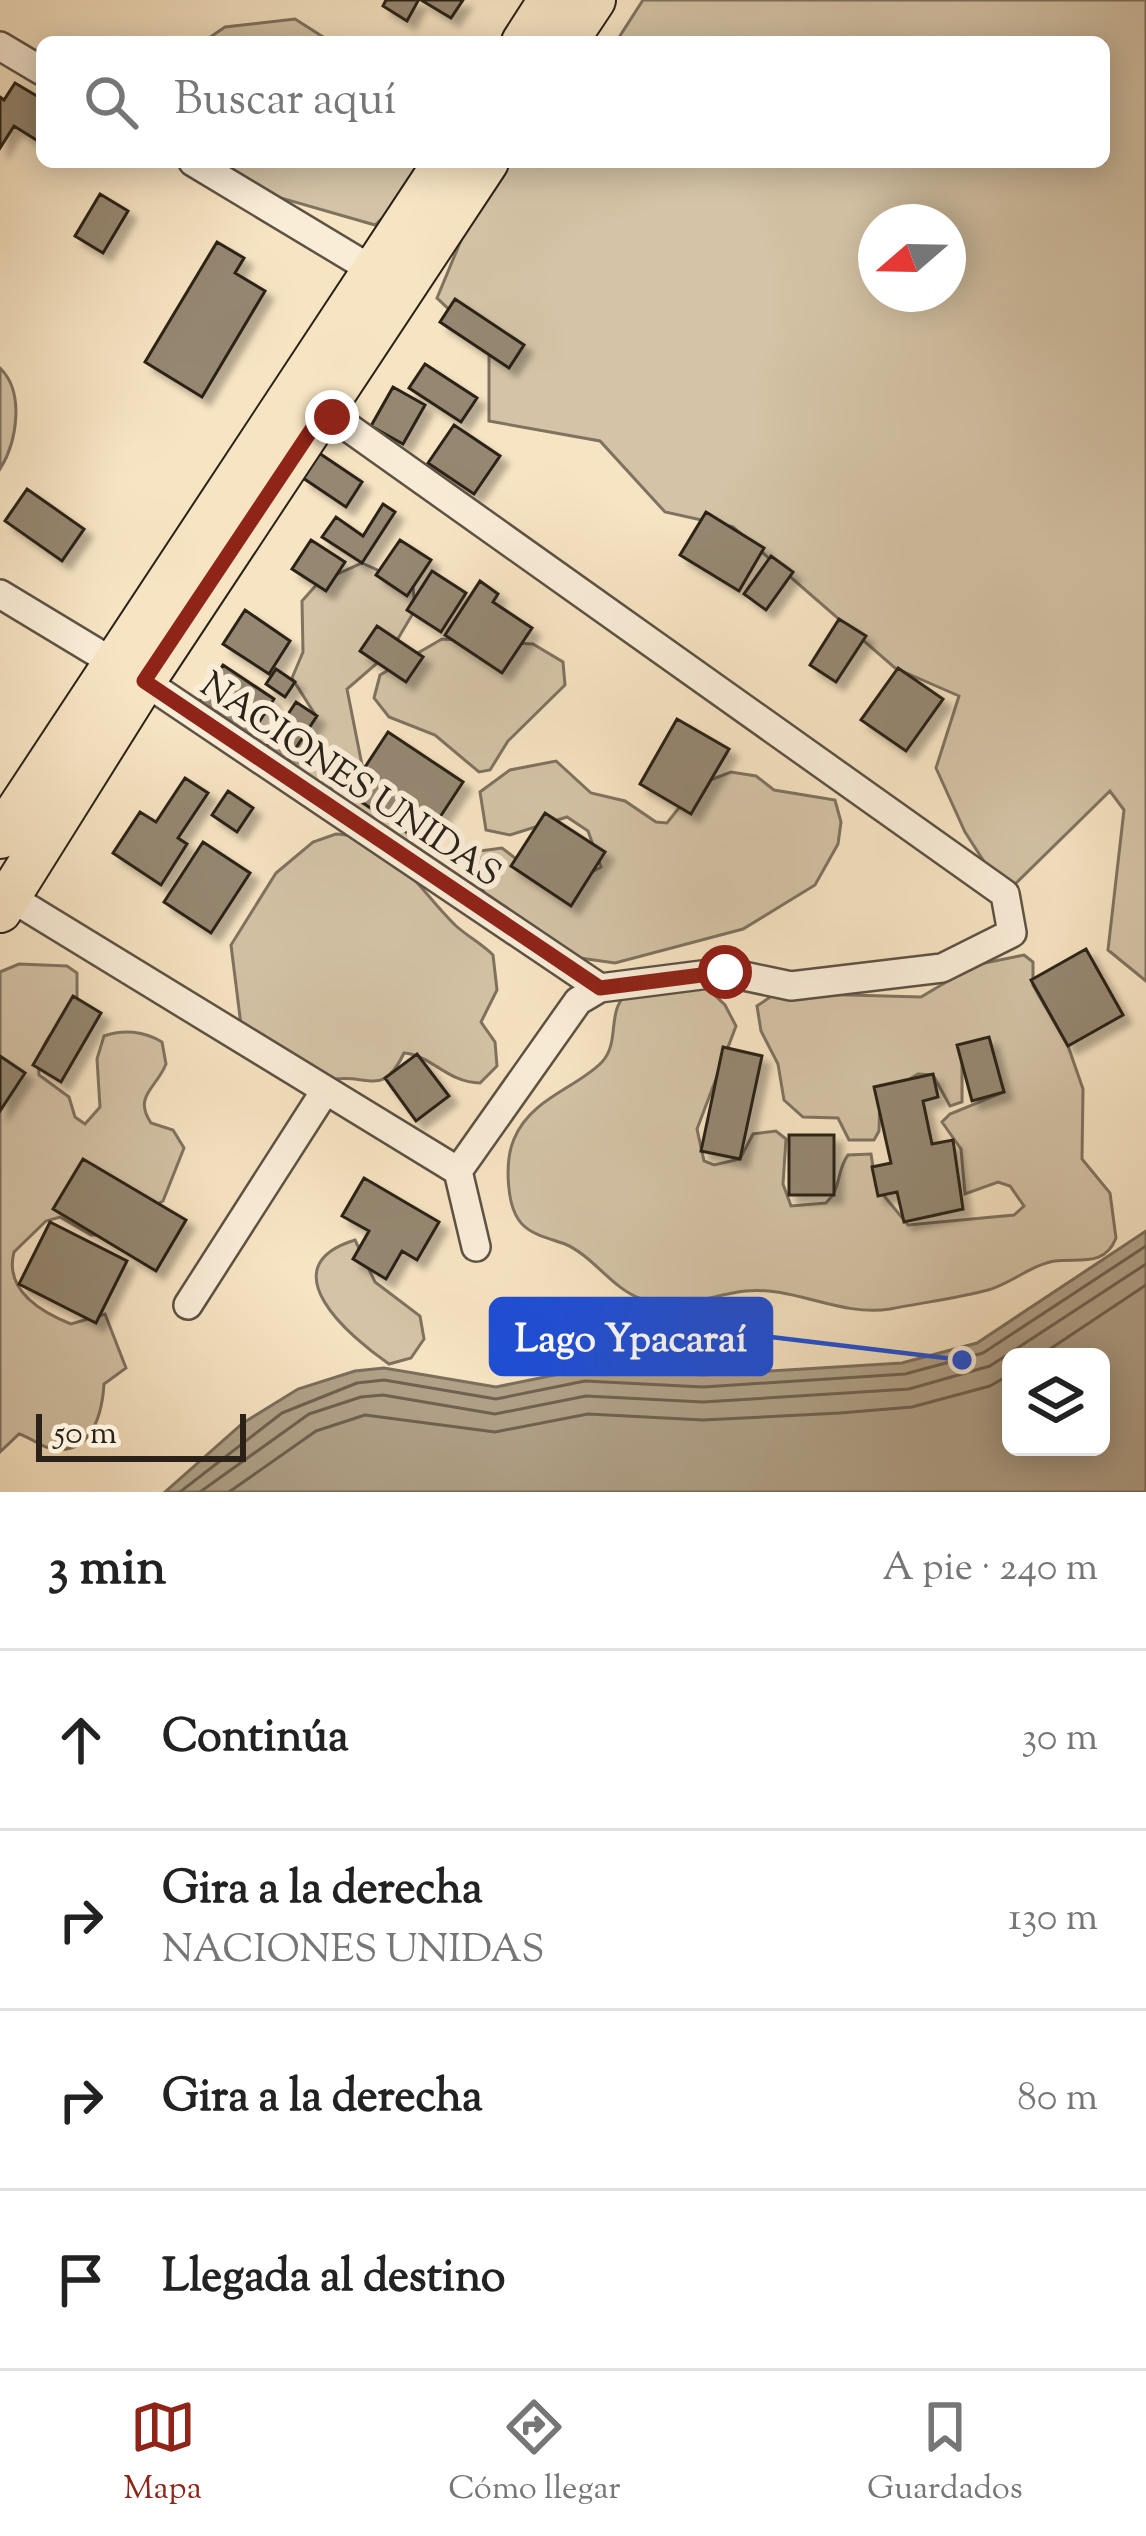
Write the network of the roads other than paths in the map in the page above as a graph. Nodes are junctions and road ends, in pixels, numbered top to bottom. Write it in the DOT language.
graph roads {
  1 [pos="550,0"];
  2 [pos="594,0"];
  3 [pos="527,36"];
  4 [pos="570,36"];
  5 [pos="0,46"];
  6 [pos="36,67"];
  7 [pos="203,168"];
  8 [pos="442,168"];
  9 [pos="482,168"];
  10 [pos="388,280"];
  11 [pos="309,399"];
  12 [pos="0,594"];
  13 [pos="129,672"];
  14 [pos="0,838"];
  15 [pos="3,900"];
  16 [pos="600,988"];
  17 [pos="325,1091"];
  18 [pos="458,1172"];
  19 [pos="476,1246"];
  20 [pos="188,1305"];
  1 -- 3 [label="main road"];
  2 -- 4 [label="main road"];
  5 -- 6 [label="street"];
  7 -- 10 [label="street"];
  8 -- 10 [label="main road"];
  9 -- 10 [label="main road"];
  10 -- 11 [label="main road"];
  11 -- 13 [label="main road"];
  11 -- 16 [label="street"];
  12 -- 13 [label="street, NACIONES UNIDAS"];
  13 -- 14 [label="main road"];
  13 -- 15 [label="main road"];
  13 -- 16 [label="street, NACIONES UNIDAS"];
  15 -- 17 [label="street"];
  16 -- 18 [label="street"];
  17 -- 18 [label="street"];
  17 -- 20 [label="street"];
  18 -- 19 [label="street"];
}
